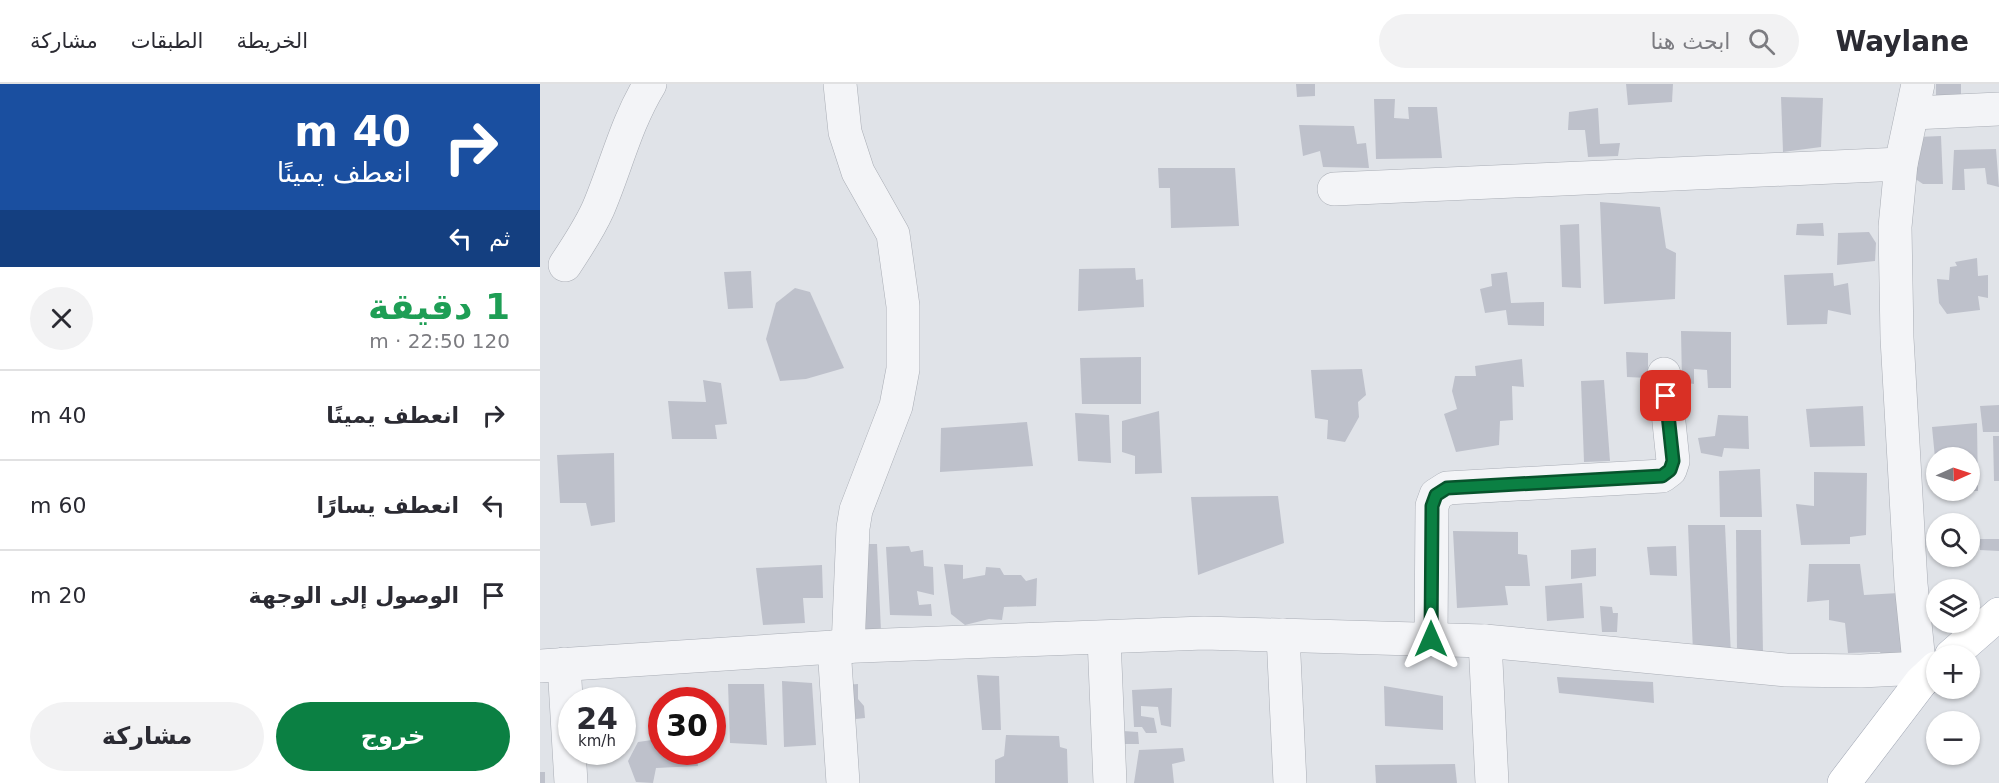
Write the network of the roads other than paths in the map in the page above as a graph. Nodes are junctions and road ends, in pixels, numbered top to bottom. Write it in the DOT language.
graph roads {
  1 [pos="650,84"];
  2 [pos="840,84"];
  3 [pos="1915,98"];
  4 [pos="1999,109"];
  5 [pos="1901,164"];
  6 [pos="1334,189"];
  7 [pos="565,265"];
  8 [pos="1664,374"];
  9 [pos="1999,614"];
  10 [pos="1283,634"];
  11 [pos="1104,638"];
  12 [pos="1431,639"];
  13 [pos="1485,641"];
  14 [pos="1964,645"];
  15 [pos="841,647"];
  16 [pos="552,665"];
  17 [pos="1926,673"];
  18 [pos="571,783"];
  19 [pos="843,783"];
  20 [pos="1110,783"];
  21 [pos="1290,783"];
  22 [pos="1492,783"];
  23 [pos="1844,783"];
  1 -- 7 [label="street"];
  2 -- 15 [label="street"];
  3 -- 4 [label="street"];
  3 -- 5 [label="street"];
  5 -- 6 [label="street"];
  5 -- 17 [label="street"];
  8 -- 12 [label="street"];
  9 -- 14 [label="main road"];
  10 -- 11 [label="street"];
  10 -- 12 [label="street"];
  10 -- 21 [label="street"];
  11 -- 15 [label="street"];
  11 -- 20 [label="street"];
  12 -- 13 [label="street"];
  13 -- 17 [label="street"];
  13 -- 22 [label="street"];
  15 -- 16 [label="street"];
  15 -- 19 [label="street"];
  16 -- 18 [label="street"];
  17 -- 23 [label="main road"];
}
